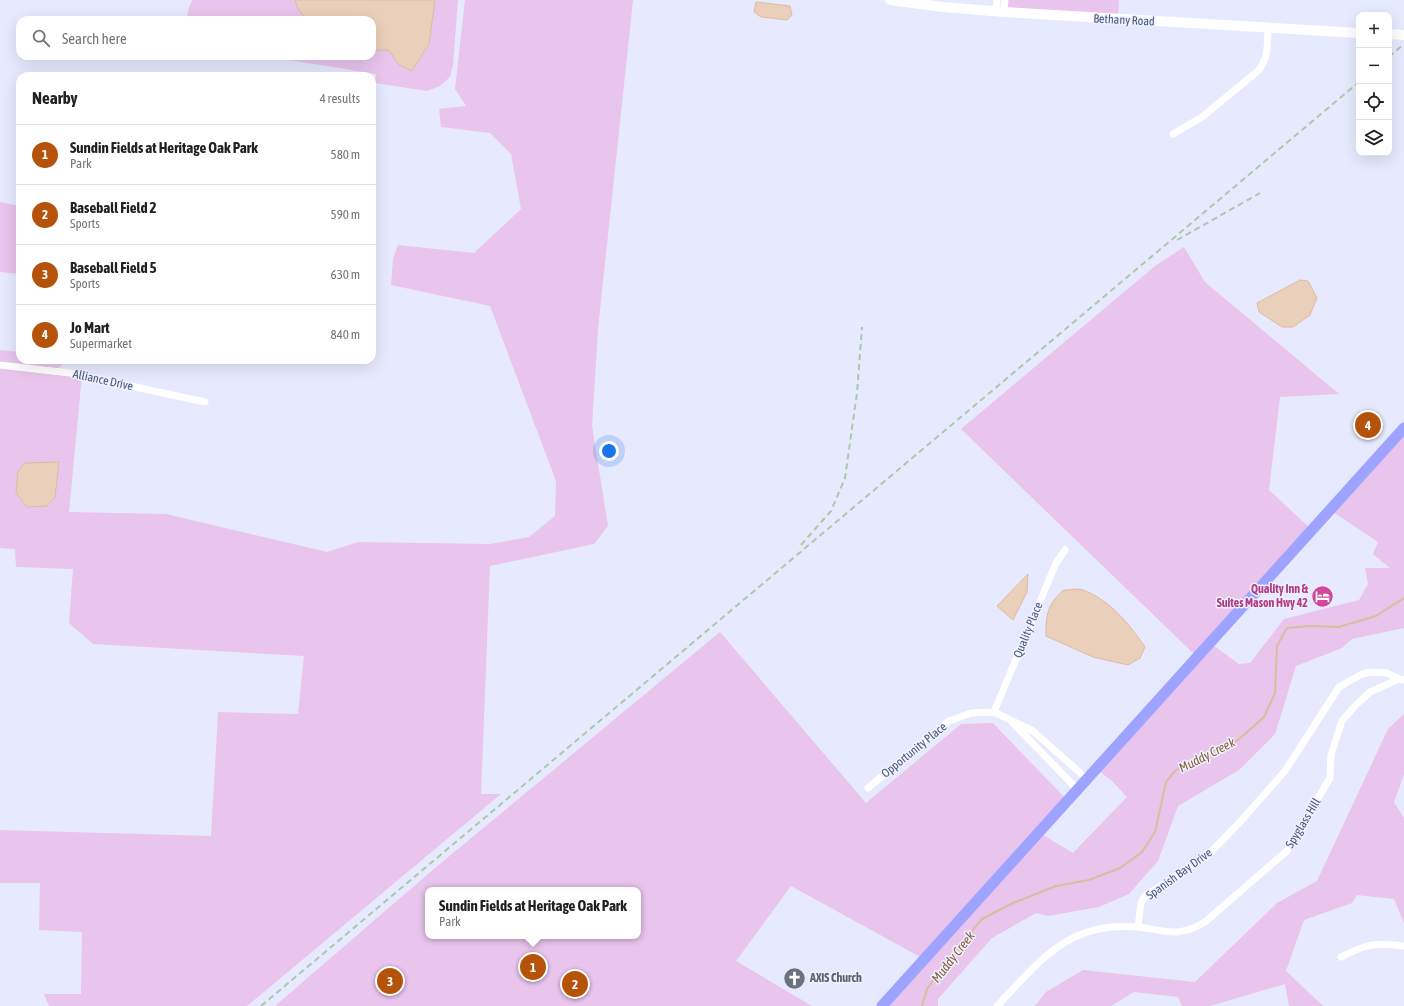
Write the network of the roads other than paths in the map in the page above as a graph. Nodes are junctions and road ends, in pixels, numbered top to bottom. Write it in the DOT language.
graph roads {
  1 [pos="890,0"];
  2 [pos="997,0"];
  3 [pos="1006,0"];
  4 [pos="1000,12"];
  5 [pos="1268,28"];
  6 [pos="1356,33"];
  7 [pos="1392,34"];
  8 [pos="1404,35"];
  9 [pos="1173,134"];
  10 [pos="0,365"];
  11 [pos="205,402"];
  12 [pos="1404,428"];
  13 [pos="1065,550"];
  14 [pos="1402,679"];
  15 [pos="994,712"];
  16 [pos="1009,719"];
  17 [pos="1087,779"];
  18 [pos="868,788"];
  19 [pos="1077,789"];
  20 [pos="1138,928"];
  21 [pos="1404,946"];
  22 [pos="1341,957"];
  23 [pos="882,1006"];
  24 [pos="997,1006"];
  1 -- 4 [label="main road, Bethany Road"];
  2 -- 4 [label="street"];
  3 -- 4 [label="street"];
  4 -- 5 [label="main road, Bethany Road"];
  5 -- 6 [label="main road, Bethany Road"];
  5 -- 9 [label="street"];
  7 -- 8 [label="main road"];
  10 -- 11 [label="street, Alliance Drive"];
  12 -- 17 [label="main road"];
  13 -- 15 [label="street, Quality Place"];
  14 -- 20 [label="street, Spanish Bay Drive"];
  14 -- 20 [label="street, Spyglass Hill"];
  15 -- 16 [label="street, Opportunity Place"];
  15 -- 18 [label="street, Opportunity Place"];
  16 -- 17 [label="street, Opportunity Place"];
  16 -- 19 [label="street, Opportunity Place"];
  17 -- 19 [label="main road"];
  19 -- 23 [label="main road"];
  20 -- 24 [label="street"];
  21 -- 22 [label="street"];
}
